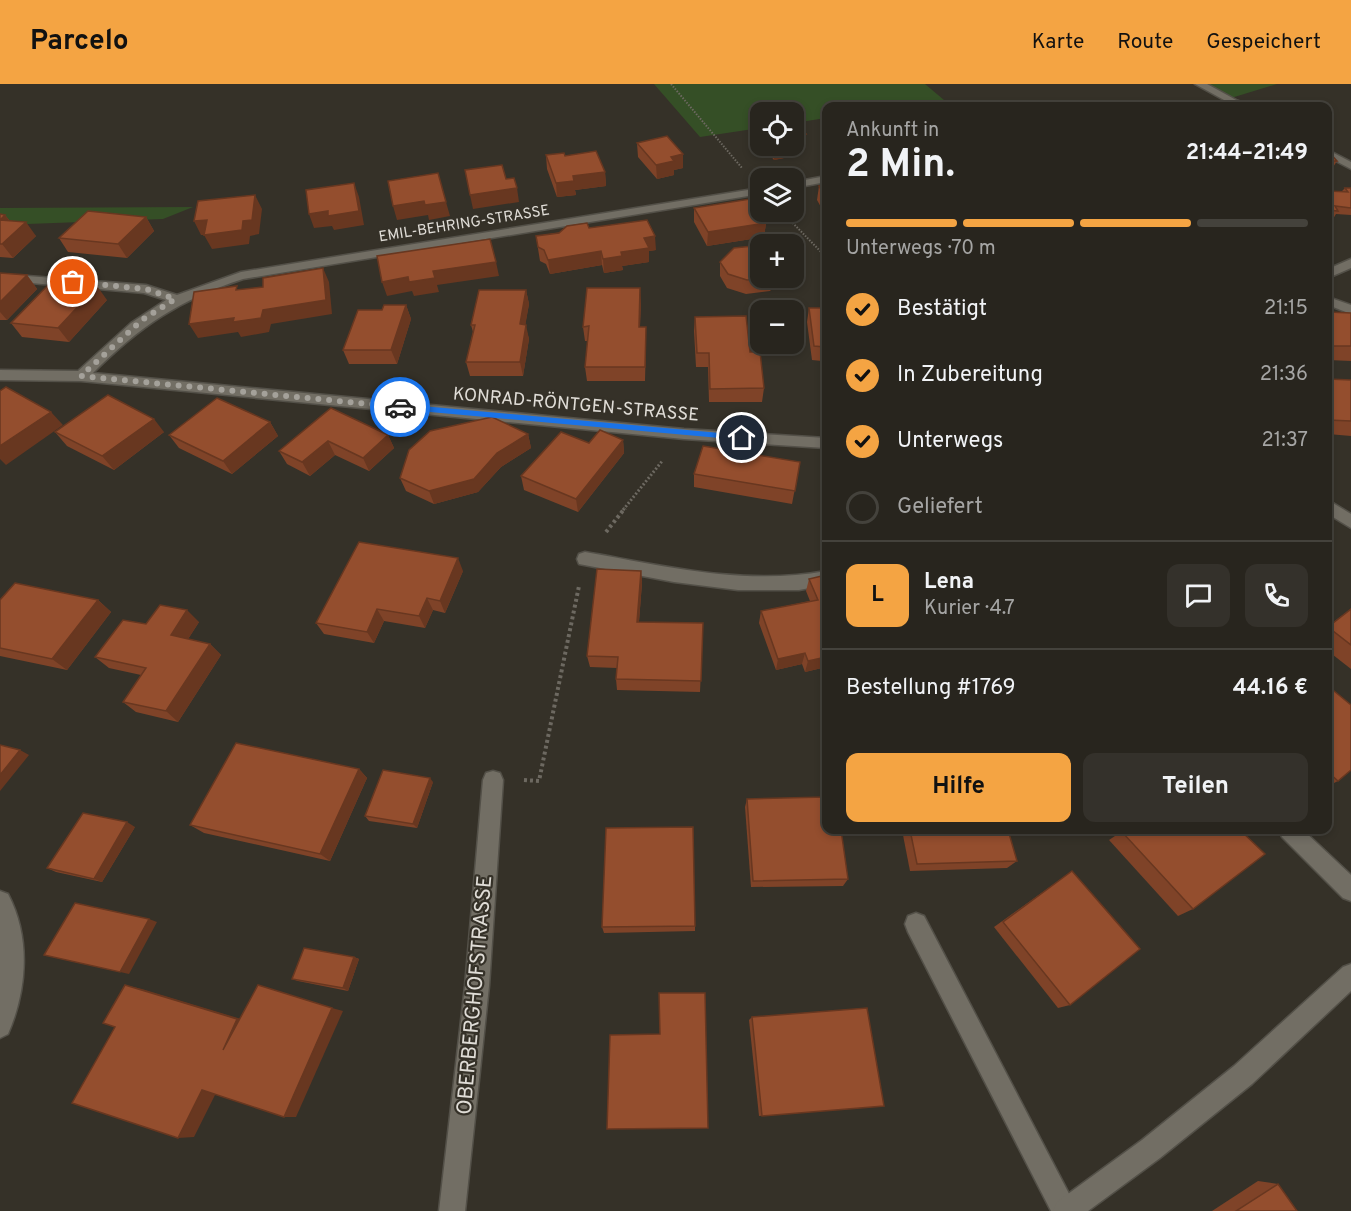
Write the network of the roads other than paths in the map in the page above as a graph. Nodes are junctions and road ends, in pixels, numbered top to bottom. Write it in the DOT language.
graph roads {
  1 [pos="1200,84"];
  2 [pos="1234,102"];
  3 [pos="1332,155"];
  4 [pos="1351,166"];
  5 [pos="822,180"];
  6 [pos="804,183"];
  7 [pos="750,193"];
  8 [pos="1351,263"];
  9 [pos="1332,272"];
  10 [pos="31,279"];
  11 [pos="175,299"];
  12 [pos="1332,303"];
  13 [pos="1351,310"];
  14 [pos="0,375"];
  15 [pos="81,376"];
  16 [pos="822,443"];
  17 [pos="1332,509"];
  18 [pos="1351,522"];
  19 [pos="585,559"];
  20 [pos="822,579"];
  21 [pos="493,780"];
  22 [pos="1293,834"];
  23 [pos="1351,890"];
  24 [pos="0,902"];
  25 [pos="916,924"];
  26 [pos="1351,975"];
  27 [pos="0,1026"];
  28 [pos="452,1211"];
  29 [pos="1066,1211"];
  1 -- 2 [label="street"];
  3 -- 4 [label="street"];
  5 -- 6 [label="street"];
  7 -- 11 [label="street, EMIL-BEHRING-STRASSE"];
  8 -- 9 [label="street"];
  10 -- 11 [label="street"];
  11 -- 15 [label="street, EMIL-BEHRING-STRASSE"];
  12 -- 13 [label="street"];
  14 -- 15 [label="street, KONRAD-RÖNTGEN-STRASSE"];
  15 -- 16 [label="street, KONRAD-RÖNTGEN-STRASSE"];
  17 -- 18 [label="street"];
  19 -- 20 [label="street"];
  21 -- 28 [label="street, OBERBERGHOFSTRASSE"];
  22 -- 23 [label="street"];
  24 -- 27 [label="street"];
  25 -- 29 [label="street"];
  26 -- 29 [label="street"];
}
